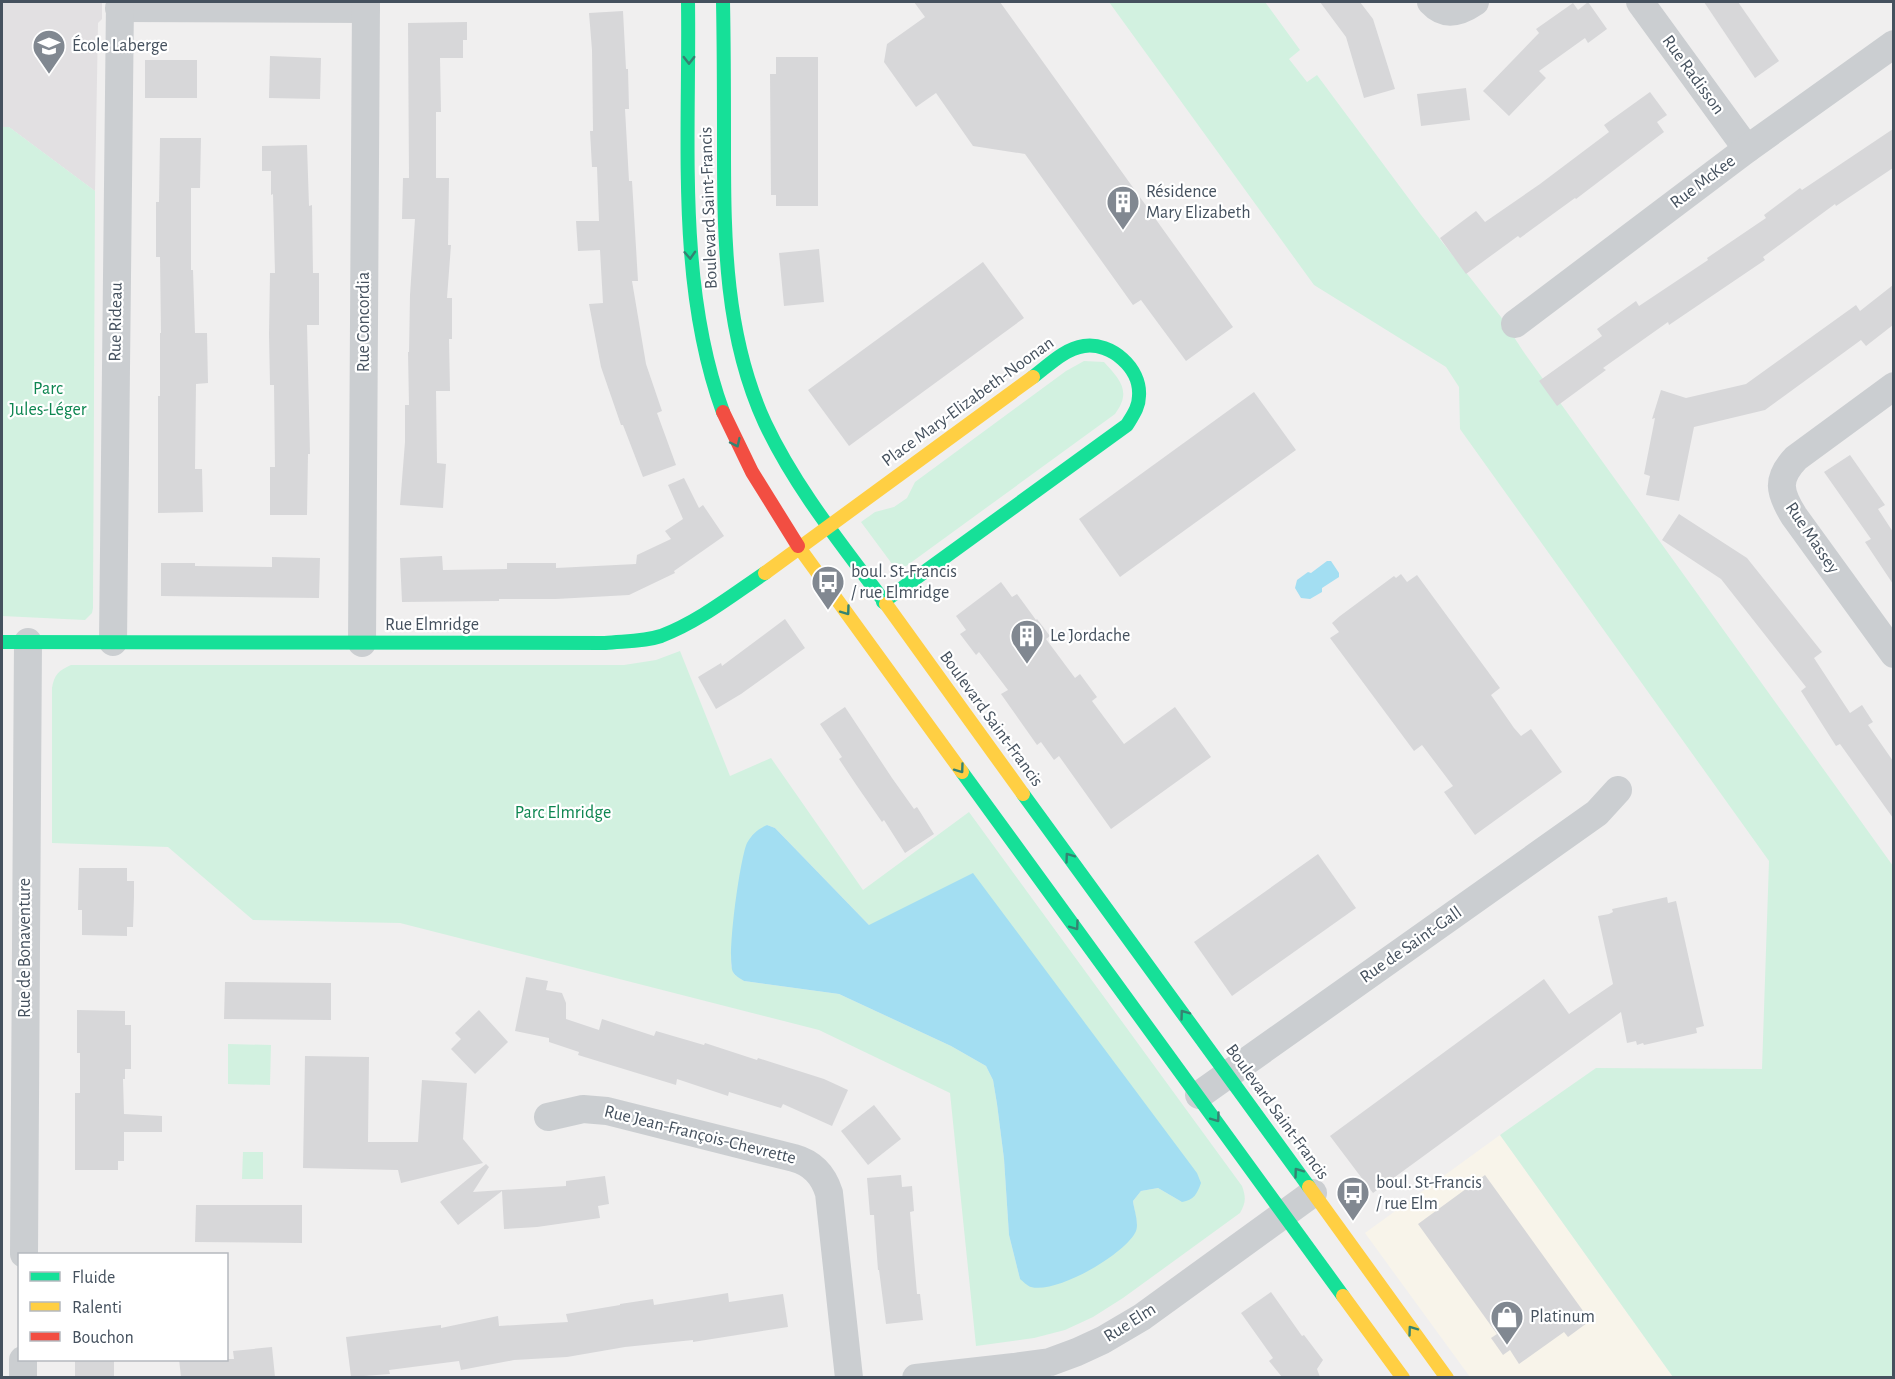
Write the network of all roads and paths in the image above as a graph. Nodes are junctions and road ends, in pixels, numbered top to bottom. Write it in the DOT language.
graph roads {
  1 [pos="688,2"];
  2 [pos="723,2"];
  3 [pos="1431,2"];
  4 [pos="1474,2"];
  5 [pos="1640,2"];
  6 [pos="119,4"];
  7 [pos="366,5"];
  8 [pos="1893,44"];
  9 [pos="1747,149"];
  10 [pos="1515,324"];
  11 [pos="1893,386"];
  12 [pos="828,525"];
  13 [pos="800,547"];
  14 [pos="883,602"];
  15 [pos="15,642"];
  16 [pos="113,642"];
  17 [pos="362,643"];
  18 [pos="1893,654"];
  19 [pos="1618,790"];
  20 [pos="1227,1075"];
  21 [pos="1199,1095"];
  22 [pos="548,1117"];
  23 [pos="1313,1193"];
  24 [pos="1284,1214"];
  25 [pos="24,1253"];
  26 [pos="24,1361"];
  27 [pos="1053,1370"];
  28 [pos="23,1377"];
  29 [pos="849,1377"];
  30 [pos="916,1377"];
  31 [pos="1403,1377"];
  32 [pos="1447,1377"];
  1 -- 13 [label="street, Boulevard Saint-Francis, one-way"];
  2 -- 12 [label="street, Boulevard Saint-Francis"];
  3 -- 4 [label="street"];
  5 -- 9 [label="street, Rue Radisson"];
  6 -- 7 [label="street"];
  6 -- 16 [label="street, Rue Rideau"];
  7 -- 17 [label="street, Rue Concordia"];
  8 -- 9 [label="street, Rue McKee"];
  9 -- 10 [label="street, Rue McKee"];
  11 -- 18 [label="street, Rue Massey"];
  12 -- 13 [label="street, Rue Elmridge"];
  12 -- 14 [label="street, Boulevard Saint-Francis"];
  12 -- 14 [label="street, Place Mary-Elizabeth-Noonan"];
  13 -- 17 [label="street, Rue Elmridge"];
  13 -- 21 [label="street, Boulevard Saint-Francis, one-way"];
  20 -- 14 [label="street, Boulevard Saint-Francis, one-way"];
  15 -- 16 [label="street, Rue Elmridge"];
  15 -- 25 [label="street, Rue de Bonaventure"];
  16 -- 17 [label="street, Rue Elmridge"];
  19 -- 20 [label="street, Rue de Saint-Gall"];
  20 -- 21 [label="street, Rue de Saint-Gall"];
  23 -- 20 [label="street, Boulevard Saint-Francis, one-way"];
  21 -- 24 [label="street, Boulevard Saint-Francis, one-way"];
  22 -- 29 [label="street, Rue Jean-François-Chevrette"];
  23 -- 24 [label="street, Rue Elm"];
  32 -- 23 [label="street, Boulevard Saint-Francis, one-way"];
  24 -- 27 [label="street, Rue Elm"];
  24 -- 31 [label="street, Boulevard Saint-Francis"];
  26 -- 28 [label="street"];
  27 -- 30 [label="street, Rue Elm"];
}
